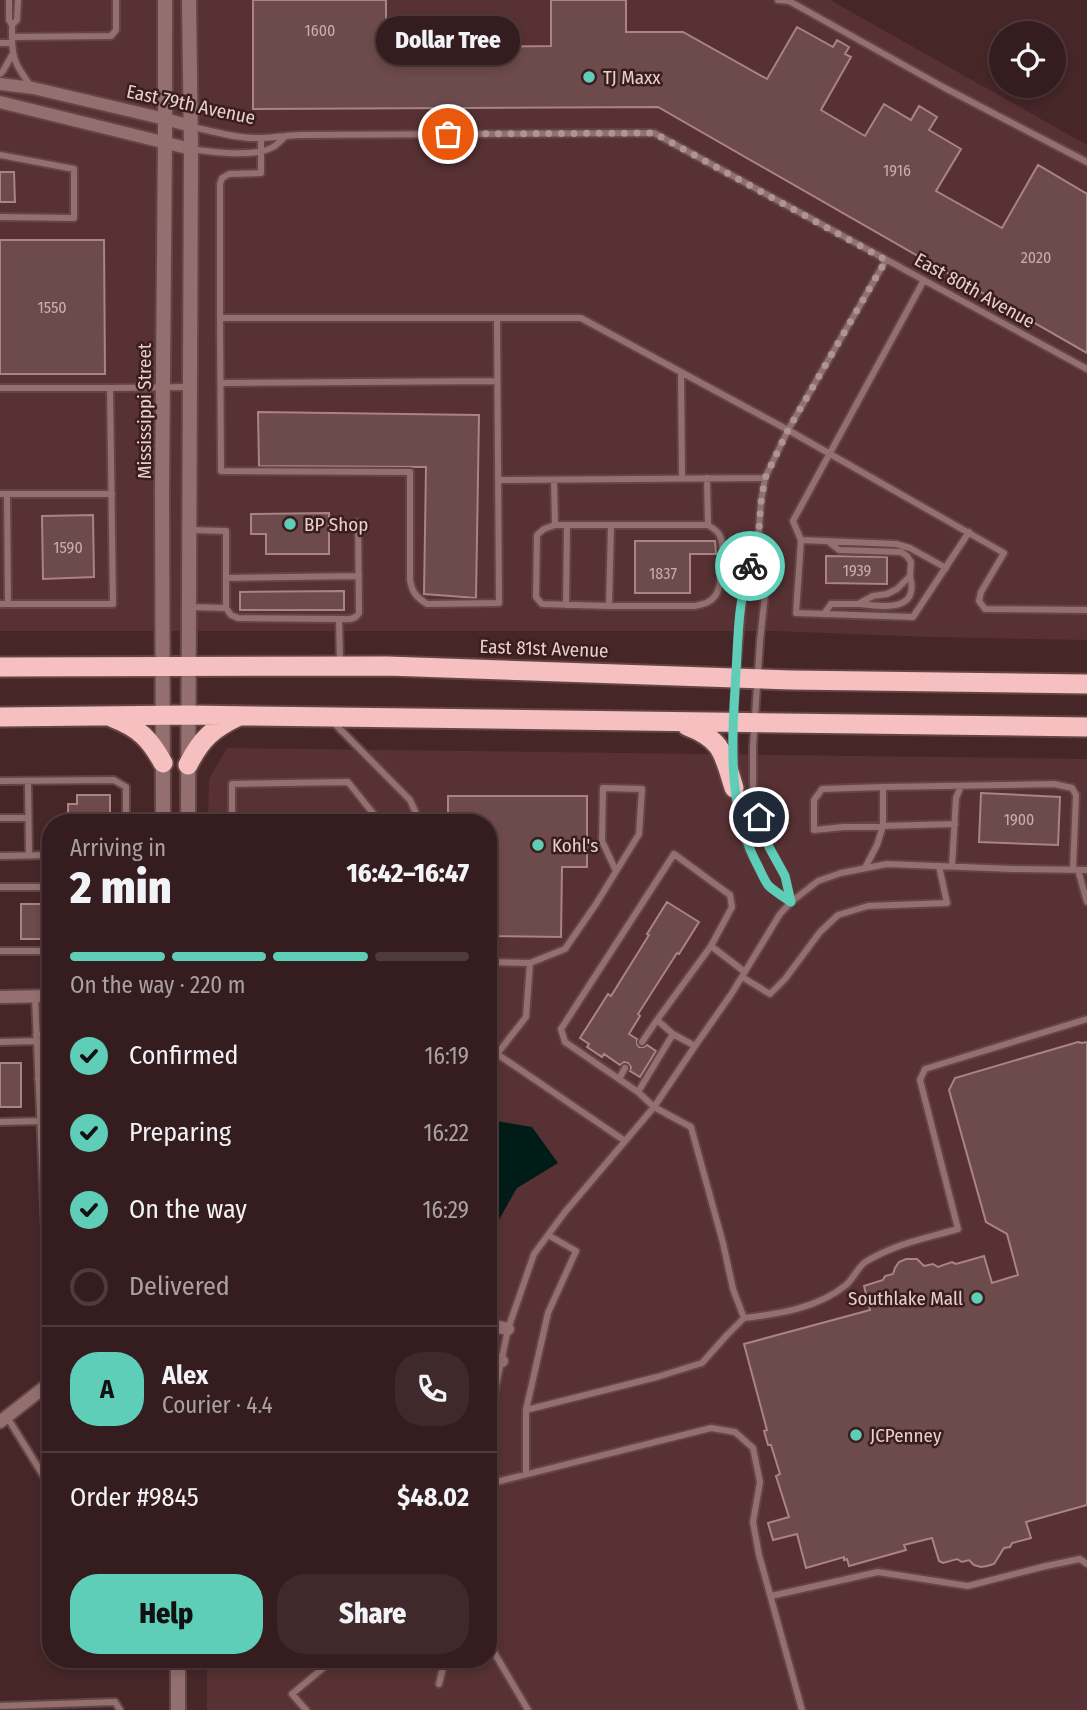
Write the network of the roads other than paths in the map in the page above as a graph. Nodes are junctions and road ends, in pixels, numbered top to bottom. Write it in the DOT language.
graph roads {
  1 [pos="9,0"];
  2 [pos="18,0"];
  3 [pos="116,0"];
  4 [pos="165,0"];
  5 [pos="188,0"];
  6 [pos="778,0"];
  7 [pos="12,25"];
  8 [pos="12,40"];
  9 [pos="0,43"];
  10 [pos="12,55"];
  11 [pos="0,74"];
  12 [pos="0,84"];
  13 [pos="33,88"];
  14 [pos="0,102"];
  15 [pos="165,119"];
  16 [pos="191,126"];
  17 [pos="288,135"];
  18 [pos="261,138"];
  19 [pos="165,142"];
  20 [pos="191,149"];
  21 [pos="261,150"];
  22 [pos="0,155"];
  23 [pos="1087,162"];
  24 [pos="0,217"];
  25 [pos="886,260"];
  26 [pos="924,280"];
  27 [pos="220,318"];
  28 [pos="497,318"];
  29 [pos="1087,369"];
  30 [pos="681,372"];
  31 [pos="498,381"];
  32 [pos="221,383"];
  33 [pos="163,387"];
  34 [pos="190,387"];
  35 [pos="0,388"];
  36 [pos="110,388"];
  37 [pos="788,430"];
  38 [pos="829,454"];
  39 [pos="707,478"];
  40 [pos="765,478"];
  41 [pos="682,479"];
  42 [pos="498,480"];
  43 [pos="554,480"];
  44 [pos="4,494"];
  45 [pos="113,494"];
  46 [pos="358,522"];
  47 [pos="555,525"];
  48 [pos="567,525"];
  49 [pos="611,525"];
  50 [pos="708,525"];
  51 [pos="189,530"];
  52 [pos="969,533"];
  53 [pos="801,540"];
  54 [pos="758,542"];
  55 [pos="829,542"];
  56 [pos="946,568"];
  57 [pos="359,576"];
  58 [pos="910,576"];
  59 [pos="226,578"];
  60 [pos="4,604"];
  61 [pos="858,604"];
  62 [pos="566,605"];
  63 [pos="609,606"];
  64 [pos="189,607"];
  65 [pos="226,608"];
  66 [pos="1087,610"];
  67 [pos="824,614"];
  68 [pos="339,619"];
  69 [pos="163,666"];
  70 [pos="188,666"];
  71 [pos="340,666"];
  72 [pos="0,667"];
  73 [pos="736,677"];
  74 [pos="758,678"];
  75 [pos="1087,684"];
  76 [pos="163,715"];
  77 [pos="188,715"];
  78 [pos="106,716"];
  79 [pos="240,716"];
  80 [pos="0,717"];
  81 [pos="328,717"];
  82 [pos="680,723"];
  83 [pos="733,723"];
  84 [pos="755,723"];
  85 [pos="1087,727"];
  86 [pos="163,763"];
  87 [pos="188,765"];
  88 [pos="0,781"];
  89 [pos="27,781"];
  90 [pos="961,786"];
  91 [pos="884,787"];
  92 [pos="734,788"];
  93 [pos="126,814"];
  94 [pos="163,814"];
  95 [pos="188,814"];
  96 [pos="232,814"];
  97 [pos="374,814"];
  98 [pos="416,814"];
  99 [pos="0,818"];
  100 [pos="28,818"];
  101 [pos="955,824"];
  102 [pos="883,826"];
  103 [pos="29,855"];
  104 [pos="42,855"];
  105 [pos="0,856"];
  106 [pos="939,866"];
  107 [pos="952,866"];
  108 [pos="865,868"];
  109 [pos="1076,870"];
  110 [pos="1087,870"];
  111 [pos="617,871"];
  112 [pos="0,887"];
  113 [pos="42,887"];
  114 [pos="791,902"];
  115 [pos="1087,902"];
  116 [pos="711,946"];
  117 [pos="0,951"];
  118 [pos="42,951"];
  119 [pos="497,962"];
  120 [pos="530,964"];
  121 [pos="744,975"];
  122 [pos="35,996"];
  123 [pos="42,996"];
  124 [pos="0,997"];
  125 [pos="1087,1019"];
  126 [pos="657,1020"];
  127 [pos="673,1034"];
  128 [pos="42,1036"];
  129 [pos="36,1038"];
  130 [pos="0,1042"];
  131 [pos="642,1042"];
  132 [pos="695,1046"];
  133 [pos="497,1054"];
  134 [pos="625,1068"];
  135 [pos="38,1079"];
  136 [pos="42,1079"];
  137 [pos="619,1079"];
  138 [pos="638,1092"];
  139 [pos="654,1107"];
  140 [pos="40,1121"];
  141 [pos="0,1122"];
  142 [pos="625,1141"];
  143 [pos="42,1154"];
  144 [pos="548,1235"];
  145 [pos="744,1318"];
  146 [pos="497,1327"];
  147 [pos="508,1329"];
  148 [pos="497,1359"];
  149 [pos="502,1361"];
  150 [pos="497,1384"];
  151 [pos="42,1389"];
  152 [pos="526,1410"];
  153 [pos="4,1420"];
  154 [pos="526,1474"];
  155 [pos="42,1475"];
  156 [pos="497,1482"];
  157 [pos="1087,1564"];
  158 [pos="771,1596"];
  159 [pos="497,1657"];
  160 [pos="178,1668"];
  161 [pos="323,1668"];
  162 [pos="443,1668"];
  163 [pos="439,1684"];
  164 [pos="0,1706"];
  165 [pos="120,1710"];
  166 [pos="178,1710"];
  167 [pos="306,1710"];
  168 [pos="528,1710"];
  169 [pos="802,1710"];
  1 -- 7 [label="lane"];
  2 -- 7 [label="lane"];
  3 -- 8 [label="lane"];
  4 -- 15 [label="street, Mississippi Street"];
  5 -- 16 [label="street"];
  6 -- 23 [label="lane"];
  7 -- 8 [label="lane"];
  8 -- 9 [label="lane"];
  8 -- 10 [label="lane"];
  10 -- 11 [label="lane"];
  10 -- 13 [label="lane"];
  12 -- 13 [label="street, East 79th Avenue"];
  13 -- 15 [label="street, East 79th Avenue"];
  14 -- 19 [label="street, East 79th Avenue"];
  15 -- 16 [label="street, East 79th Avenue"];
  15 -- 19 [label="street, Mississippi Street"];
  16 -- 18 [label="lane, East 79th Avenue"];
  16 -- 20 [label="street"];
  17 -- 18 [label="lane, East 79th Avenue"];
  17 -- 21 [label="lane, East 79th Avenue"];
  17 -- 25 [label="lane, East 80th Avenue"];
  18 -- 21 [label="lane"];
  19 -- 20 [label="street, East 79th Avenue"];
  19 -- 33 [label="street, Mississippi Street"];
  20 -- 21 [label="lane, East 79th Avenue"];
  20 -- 34 [label="street"];
  21 -- 27 [label="lane"];
  22 -- 24 [label="lane"];
  25 -- 26 [label="lane, East 80th Avenue"];
  25 -- 37 [label="lane"];
  26 -- 29 [label="lane, East 80th Avenue"];
  26 -- 38 [label="lane"];
  27 -- 28 [label="lane"];
  27 -- 32 [label="lane"];
  28 -- 30 [label="lane"];
  28 -- 31 [label="lane"];
  30 -- 37 [label="lane"];
  30 -- 41 [label="lane"];
  31 -- 32 [label="lane"];
  31 -- 42 [label="lane"];
  32 -- 42 [label="lane"];
  33 -- 34 [label="lane"];
  33 -- 36 [label="lane"];
  33 -- 69 [label="street, Mississippi Street"];
  34 -- 51 [label="street"];
  35 -- 36 [label="lane"];
  36 -- 45 [label="lane"];
  37 -- 38 [label="lane"];
  37 -- 40 [label="lane"];
  38 -- 52 [label="lane"];
  38 -- 53 [label="lane"];
  39 -- 40 [label="lane"];
  39 -- 41 [label="lane"];
  39 -- 50 [label="lane"];
  40 -- 54 [label="lane"];
  41 -- 43 [label="lane"];
  42 -- 43 [label="lane"];
  43 -- 47 [label="lane"];
  44 -- 45 [label="lane"];
  44 -- 60 [label="lane"];
  45 -- 60 [label="lane"];
  46 -- 57 [label="lane"];
  47 -- 48 [label="lane"];
  47 -- 62 [label="lane"];
  48 -- 49 [label="lane"];
  48 -- 62 [label="lane"];
  49 -- 50 [label="lane"];
  49 -- 63 [label="lane"];
  50 -- 63 [label="lane"];
  51 -- 59 [label="lane"];
  51 -- 64 [label="street"];
  52 -- 56 [label="lane"];
  52 -- 66 [label="lane"];
  53 -- 55 [label="lane"];
  53 -- 67 [label="lane"];
  54 -- 73 [label="lane"];
  54 -- 74 [label="lane"];
  55 -- 56 [label="lane"];
  55 -- 58 [label="lane"];
  56 -- 67 [label="lane"];
  57 -- 59 [label="lane"];
  57 -- 68 [label="lane"];
  58 -- 61 [label="lane"];
  58 -- 61 [label="lane"];
  59 -- 65 [label="lane"];
  61 -- 67 [label="lane"];
  62 -- 63 [label="lane"];
  64 -- 65 [label="lane"];
  64 -- 70 [label="street"];
  65 -- 68 [label="lane"];
  68 -- 71 [label="lane"];
  69 -- 70 [label="highway, East 81st Avenue"];
  69 -- 72 [label="highway, East 81st Avenue"];
  69 -- 76 [label="street, Mississippi Street"];
  70 -- 71 [label="highway, East 81st Avenue"];
  70 -- 77 [label="street"];
  71 -- 73 [label="highway, East 81st Avenue"];
  73 -- 74 [label="highway, East 81st Avenue"];
  73 -- 83 [label="lane"];
  74 -- 75 [label="highway, East 81st Avenue"];
  74 -- 84 [label="lane"];
  76 -- 77 [label="highway"];
  76 -- 78 [label="highway"];
  76 -- 86 [label="street, Mississippi Street"];
  77 -- 79 [label="highway"];
  77 -- 87 [label="street"];
  78 -- 80 [label="highway"];
  78 -- 86 [label="highway"];
  79 -- 81 [label="highway"];
  79 -- 87 [label="highway"];
  81 -- 82 [label="highway"];
  81 -- 98 [label="lane"];
  82 -- 83 [label="highway"];
  82 -- 92 [label="highway"];
  83 -- 84 [label="highway"];
  83 -- 92 [label="lane"];
  84 -- 85 [label="highway"];
  84 -- 114 [label="lane"];
  86 -- 94 [label="street, Mississippi Street"];
  87 -- 95 [label="street"];
  88 -- 89 [label="lane"];
  89 -- 93 [label="lane"];
  89 -- 100 [label="lane"];
  90 -- 91 [label="lane"];
  90 -- 101 [label="lane"];
  90 -- 109 [label="lane"];
  91 -- 102 [label="lane"];
  91 -- 102 [label="lane"];
  92 -- 114 [label="lane"];
  96 -- 97 [label="lane"];
  99 -- 100 [label="lane"];
  100 -- 103 [label="lane"];
  101 -- 102 [label="lane"];
  101 -- 107 [label="lane"];
  102 -- 108 [label="lane"];
  103 -- 104 [label="lane"];
  103 -- 105 [label="lane"];
  106 -- 107 [label="lane"];
  106 -- 108 [label="lane"];
  106 -- 121 [label="lane"];
  107 -- 109 [label="lane"];
  108 -- 114 [label="lane"];
  109 -- 110 [label="lane"];
  109 -- 115 [label="lane"];
  111 -- 111 [label="lane"];
  111 -- 120 [label="lane"];
  112 -- 113 [label="lane"];
  114 -- 121 [label="lane"];
  116 -- 121 [label="lane"];
  116 -- 126 [label="lane"];
  116 -- 137 [label="lane"];
  117 -- 118 [label="lane"];
  119 -- 120 [label="lane"];
  120 -- 133 [label="lane"];
  121 -- 132 [label="lane"];
  122 -- 123 [label="street"];
  122 -- 124 [label="street"];
  122 -- 129 [label="lane"];
  125 -- 145 [label="lane"];
  126 -- 127 [label="lane"];
  126 -- 131 [label="lane"];
  127 -- 132 [label="lane"];
  127 -- 138 [label="lane"];
  128 -- 129 [label="lane"];
  129 -- 130 [label="lane"];
  129 -- 135 [label="lane"];
  132 -- 139 [label="lane"];
  133 -- 142 [label="lane"];
  134 -- 137 [label="lane"];
  135 -- 136 [label="lane"];
  135 -- 140 [label="lane"];
  137 -- 138 [label="lane"];
  138 -- 139 [label="lane"];
  139 -- 142 [label="lane"];
  139 -- 145 [label="lane"];
  140 -- 141 [label="lane"];
  140 -- 143 [label="lane"];
  142 -- 144 [label="lane"];
  144 -- 147 [label="lane"];
  144 -- 152 [label="lane"];
  145 -- 152 [label="lane"];
  146 -- 147 [label="street"];
  147 -- 149 [label="lane"];
  148 -- 149 [label="street"];
  149 -- 150 [label="lane"];
  151 -- 153 [label="street"];
  152 -- 154 [label="lane"];
  153 -- 155 [label="lane"];
  154 -- 156 [label="lane"];
  154 -- 158 [label="lane"];
  157 -- 158 [label="lane"];
  158 -- 169 [label="lane"];
  159 -- 168 [label="lane"];
  160 -- 166 [label="street"];
  161 -- 167 [label="lane"];
  162 -- 163 [label="lane"];
  164 -- 165 [label="lane"];
}
